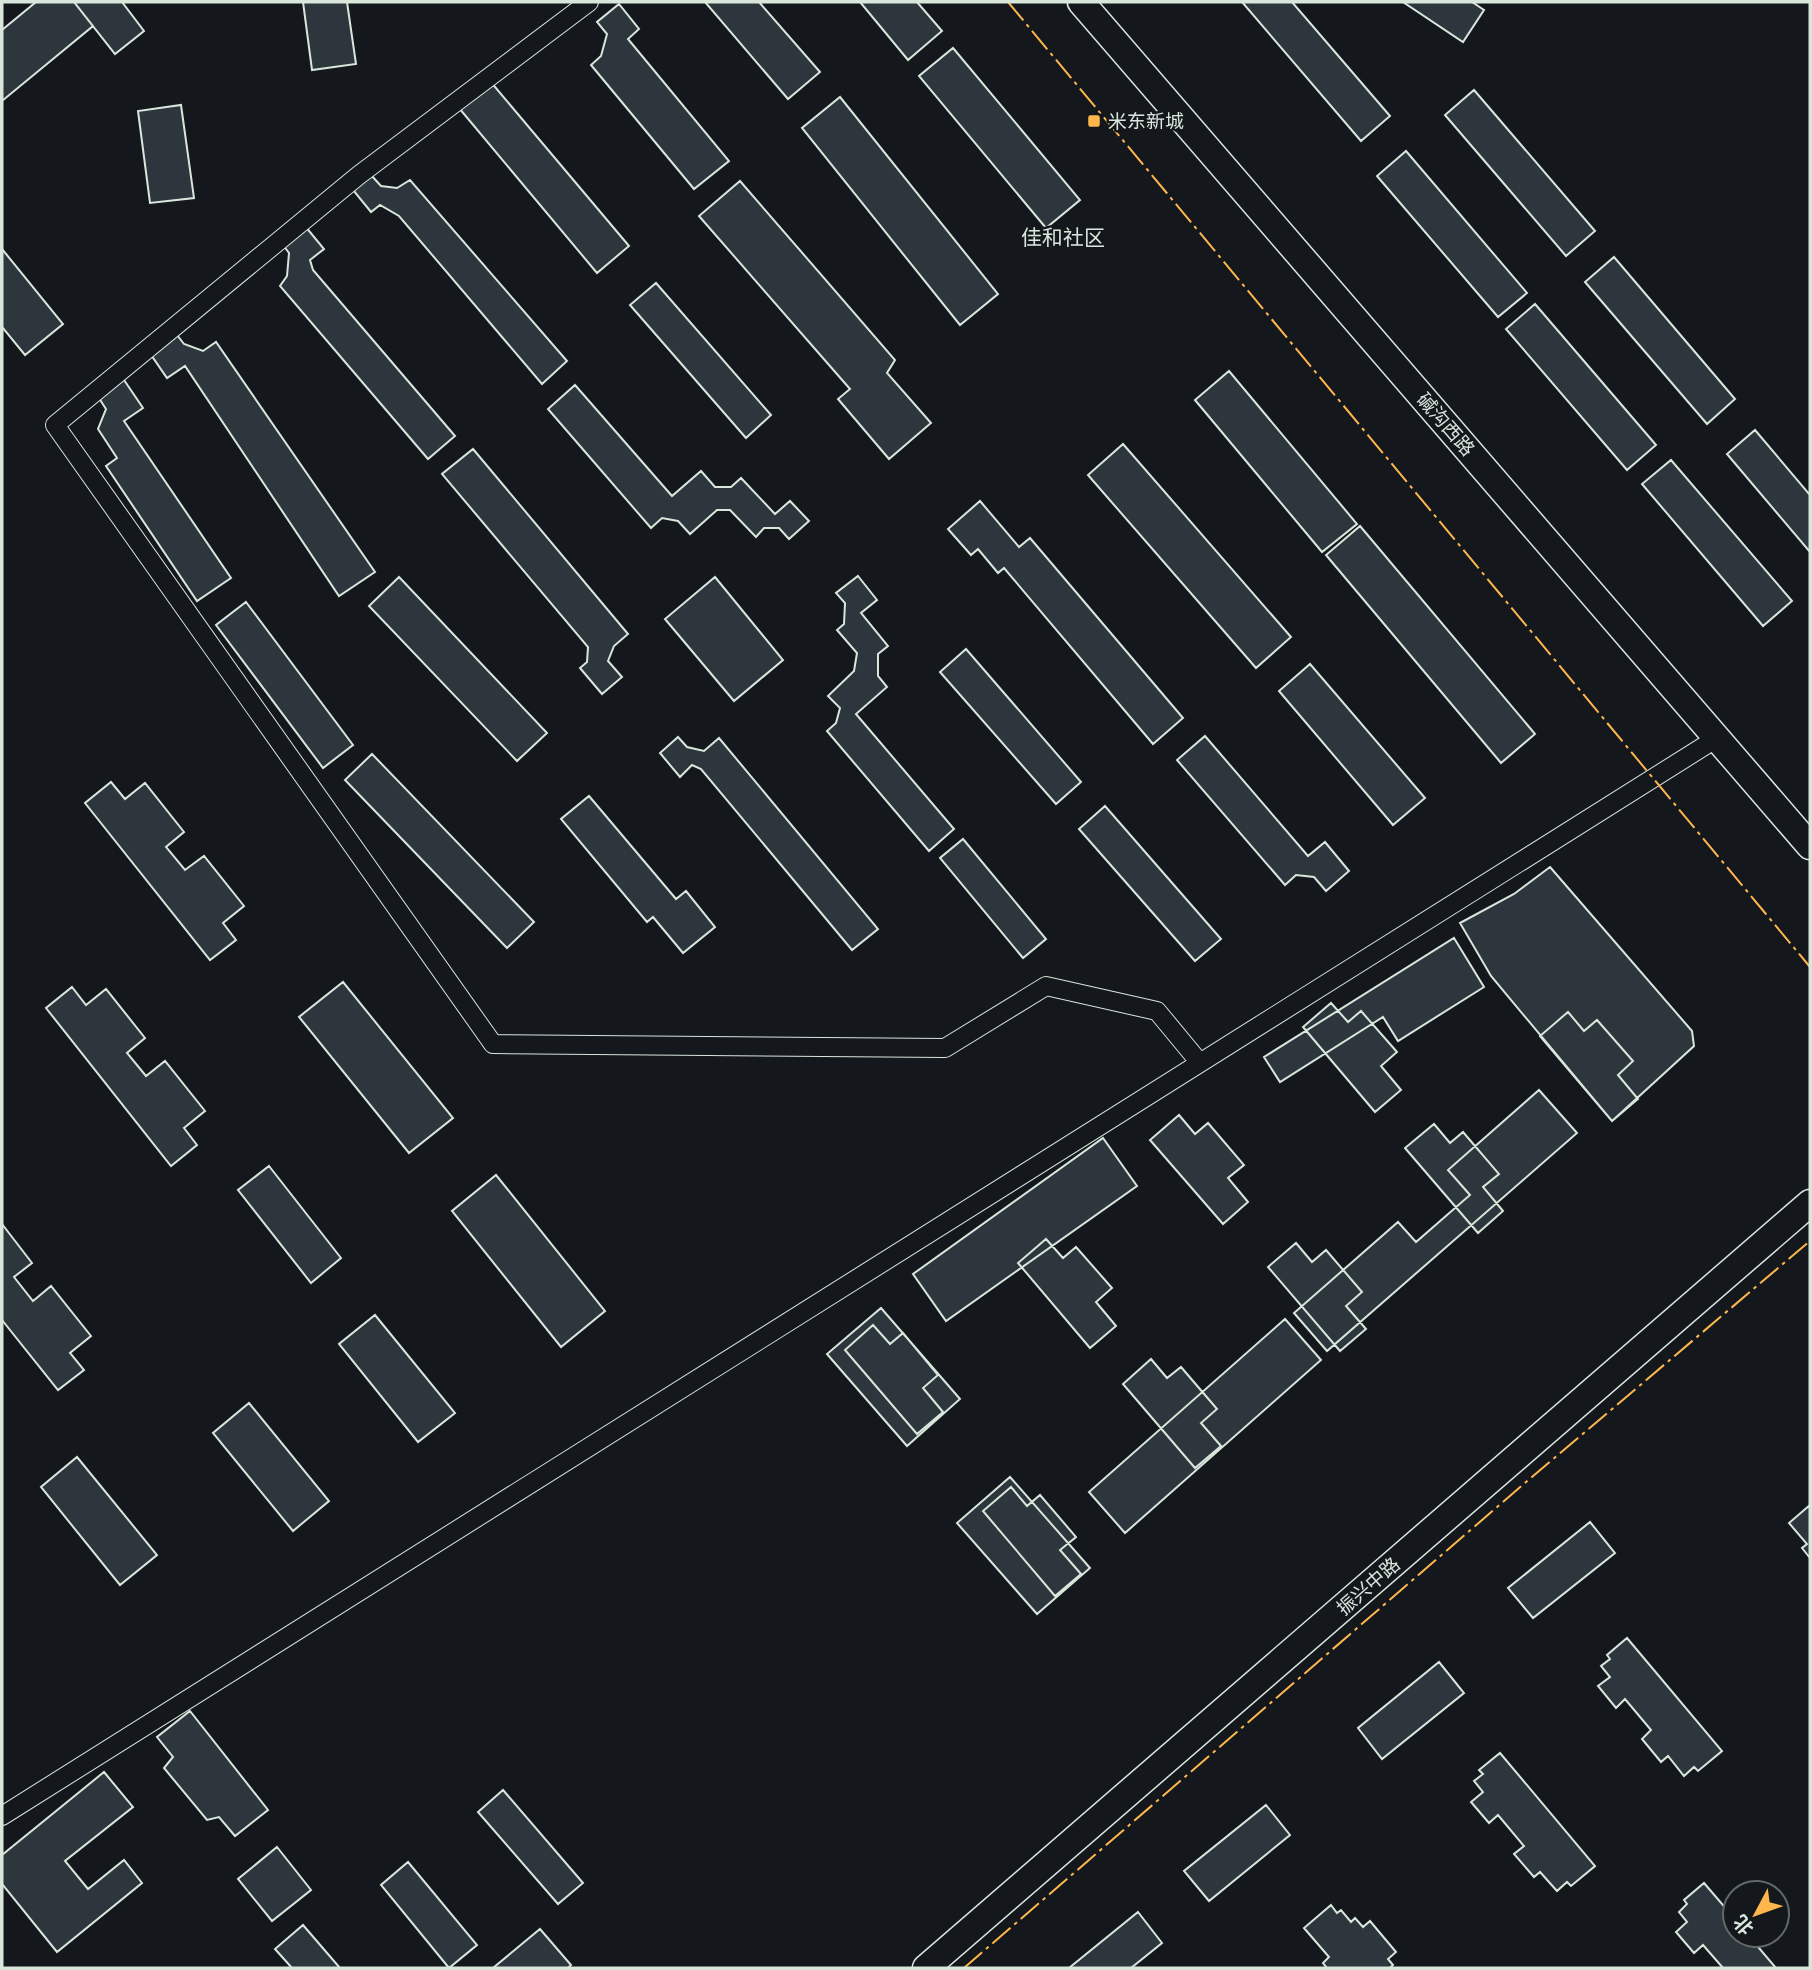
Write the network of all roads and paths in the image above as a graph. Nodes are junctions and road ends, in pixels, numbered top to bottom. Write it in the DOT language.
graph roads {
  1 [pos="589,2"];
  2 [pos="1081,2"];
  3 [pos="1717,738"];
  4 [pos="1810,846"];
  5 [pos="1200,1063"];
  6 [pos="1810,1203"];
  7 [pos="2,1816"];
  8 [pos="926,1968"];
  1 -- 5 [label="street"];
  2 -- 3 [label="street, 碱沟西路"];
  3 -- 4 [label="street, 碱沟西路"];
  3 -- 5 [label="street"];
  5 -- 7 [label="street"];
  6 -- 8 [label="street, 振兴中路"];
}
